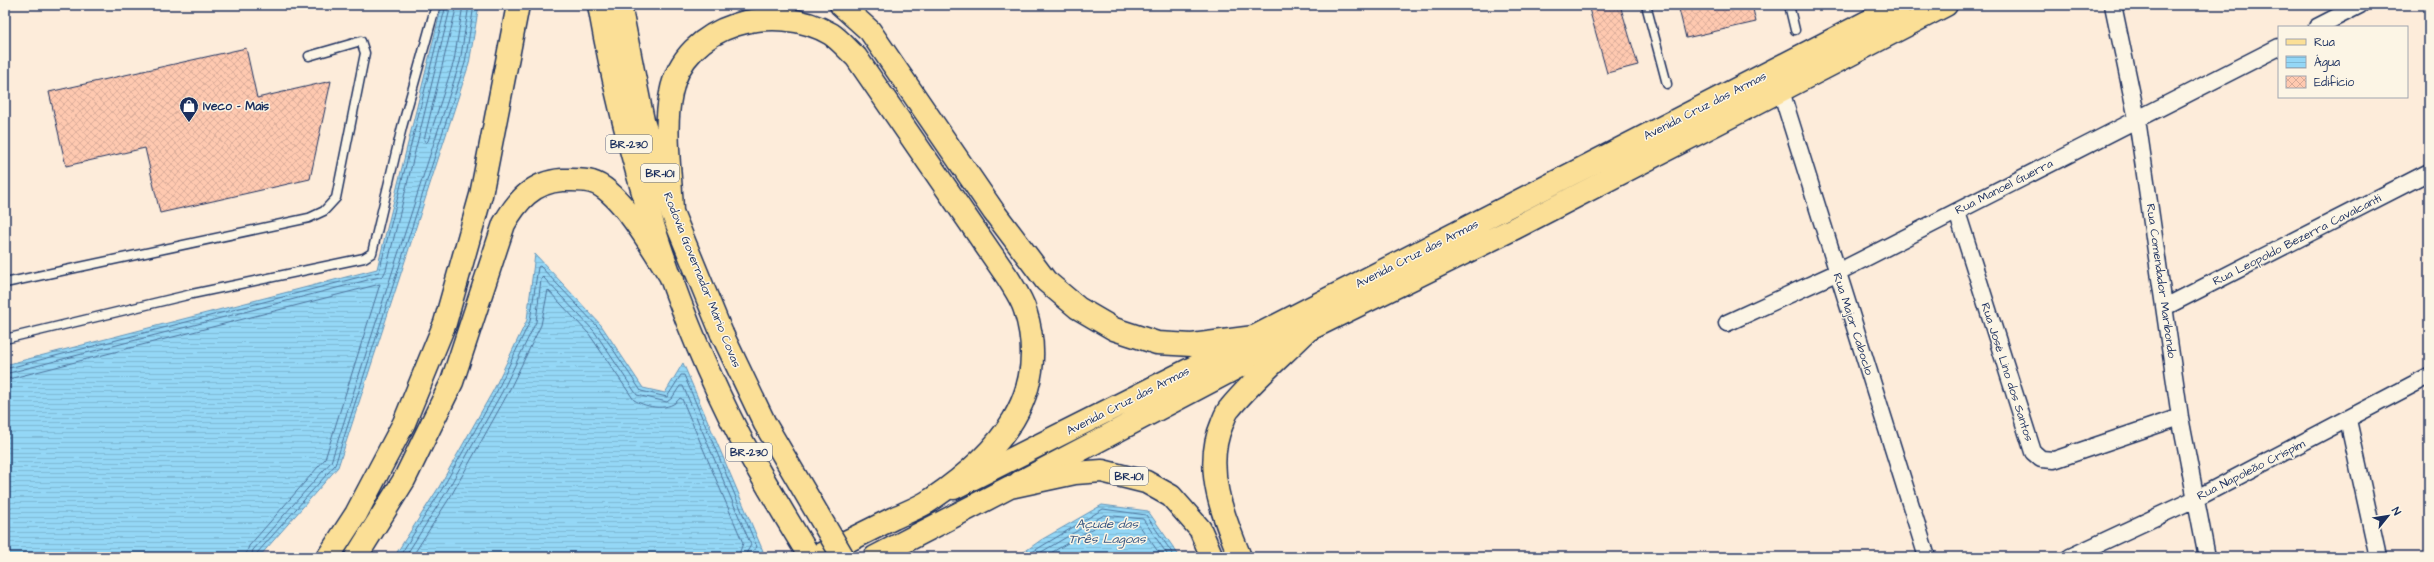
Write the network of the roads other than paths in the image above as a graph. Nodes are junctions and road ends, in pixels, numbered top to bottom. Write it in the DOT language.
graph roads {
  1 [pos="436,5"];
  2 [pos="518,5"];
  3 [pos="599,5"];
  4 [pos="620,5"];
  5 [pos="841,5"];
  6 [pos="1646,5"];
  7 [pos="1789,5"];
  8 [pos="1900,5"];
  9 [pos="1946,5"];
  10 [pos="2113,5"];
  11 [pos="2360,5"];
  12 [pos="2319,26"];
  13 [pos="1795,30"];
  14 [pos="2278,47"];
  15 [pos="309,56"];
  16 [pos="1667,84"];
  17 [pos="1781,91"];
  18 [pos="2137,119"];
  19 [pos="2429,172"];
  20 [pos="672,212"];
  21 [pos="1957,212"];
  22 [pos="1836,273"];
  23 [pos="673,280"];
  24 [pos="5,283"];
  25 [pos="2165,307"];
  26 [pos="1727,323"];
  27 [pos="1308,330"];
  28 [pos="1254,337"];
  29 [pos="5,339"];
  30 [pos="2429,376"];
  31 [pos="2180,417"];
  32 [pos="2348,420"];
  33 [pos="1010,487"];
  34 [pos="2197,498"];
  35 [pos="932,499"];
  36 [pos="328,557"];
  37 [pos="356,557"];
  38 [pos="810,557"];
  39 [pos="815,557"];
  40 [pos="842,557"];
  41 [pos="875,557"];
  42 [pos="1212,557"];
  43 [pos="1240,557"];
  44 [pos="1927,557"];
  45 [pos="2070,557"];
  46 [pos="2207,557"];
  47 [pos="2378,557"];
  1 -- 29 [label="lane"];
  2 -- 36 [label="main road"];
  3 -- 23 [label="main road, BR-230"];
  4 -- 20 [label="main road, Rodovia Governador Mário Covas / BR-101"];
  5 -- 28 [label="main road"];
  6 -- 16 [label="lane"];
  7 -- 13 [label="lane"];
  8 -- 28 [label="main road, Avenida Cruz das Armas"];
  9 -- 17 [label="main road, Avenida Cruz das Armas"];
  10 -- 18 [label="street, Rua Comendador Maribondo"];
  11 -- 12 [label="street"];
  14 -- 18 [label="street, Rua Manoel Guerra"];
  15 -- 24 [label="lane"];
  17 -- 22 [label="street, Rua Major Caboclo"];
  17 -- 27 [label="main road, Avenida Cruz das Armas"];
  18 -- 21 [label="street, Rua Manoel Guerra"];
  18 -- 25 [label="street, Rua Comendador Maribondo"];
  19 -- 25 [label="street, Rua Leopoldo Bezerra Cavalcanti"];
  20 -- 35 [label="main road"];
  20 -- 40 [label="main road, Rodovia Governador Mário Covas / BR-101, bridge"];
  21 -- 22 [label="street, Rua Manoel Guerra"];
  21 -- 31 [label="street, Rua José Lino dos Santos"];
  22 -- 26 [label="street, Rua Manoel Guerra"];
  22 -- 44 [label="street, Rua Major Caboclo"];
  23 -- 37 [label="main road"];
  23 -- 38 [label="main road, BR-230"];
  25 -- 31 [label="street, Rua Comendador Maribondo"];
  27 -- 33 [label="main road, Avenida Cruz das Armas"];
  27 -- 43 [label="main road"];
  28 -- 35 [label="main road, Avenida Cruz das Armas"];
  30 -- 32 [label="street, Rua Napoleão Crispim"];
  31 -- 34 [label="street, Rua Comendador Maribondo"];
  32 -- 34 [label="street, Rua Napoleão Crispim"];
  32 -- 47 [label="street"];
  33 -- 41 [label="main road, BR-101"];
  33 -- 42 [label="main road, BR-101"];
  34 -- 45 [label="street, Rua Napoleão Crispim"];
  34 -- 46 [label="street, Rua Comendador Maribondo"];
  35 -- 39 [label="main road"];
}
